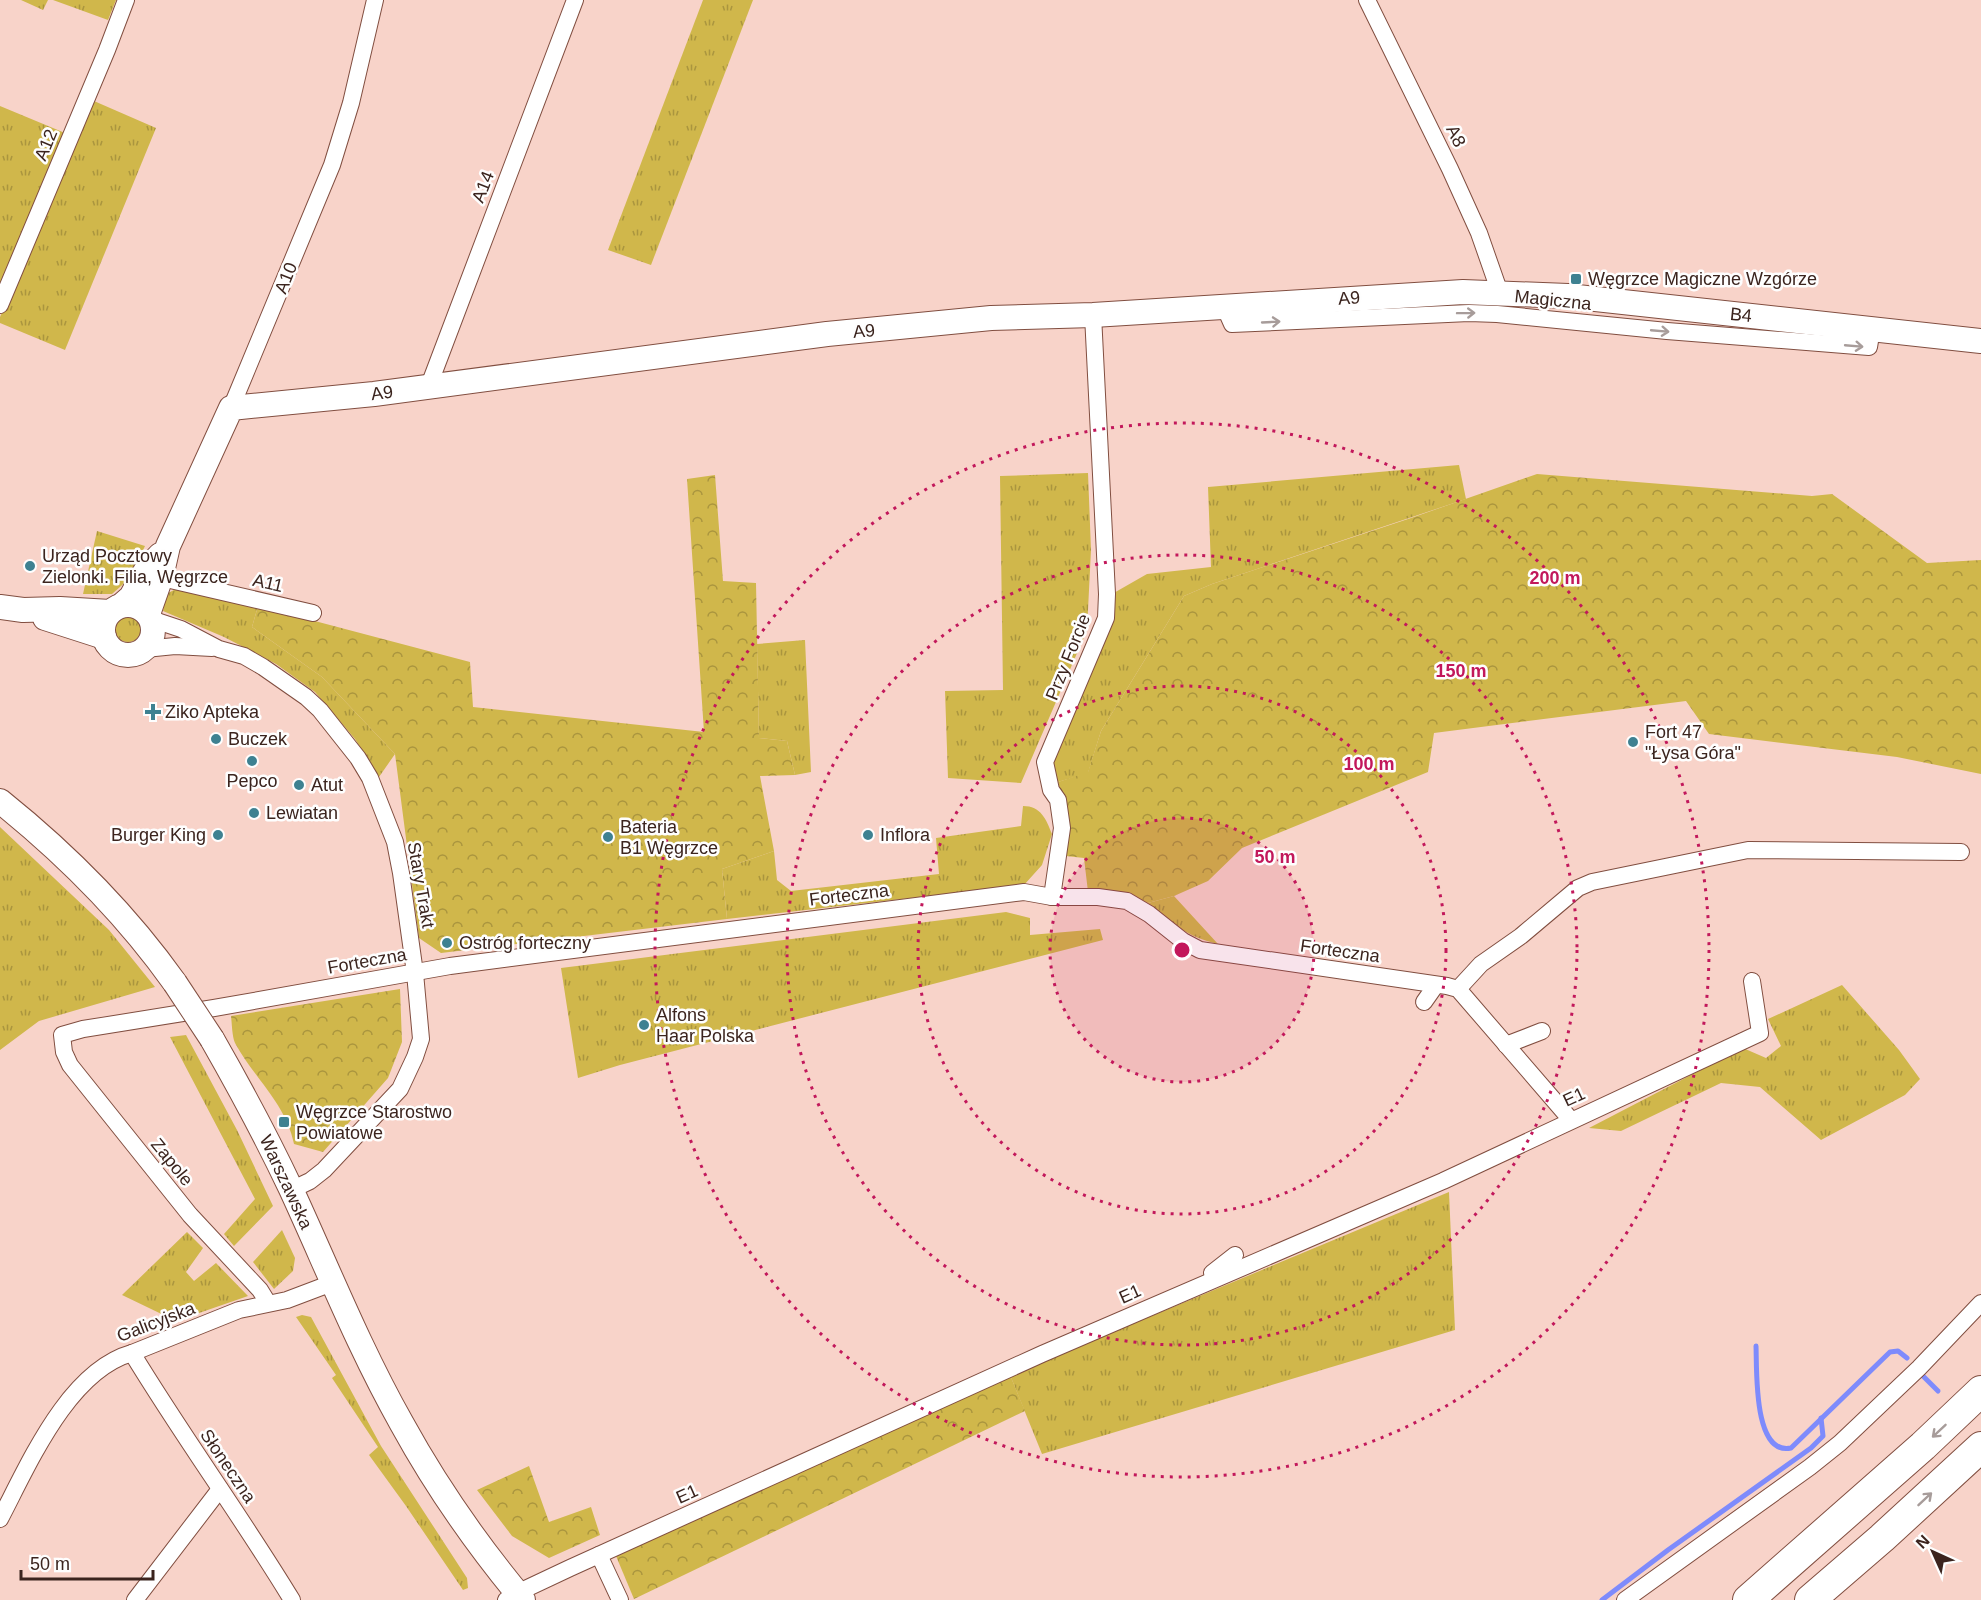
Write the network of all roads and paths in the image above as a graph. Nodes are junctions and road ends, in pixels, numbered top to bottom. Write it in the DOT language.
graph roads {
  1 [pos="126,0"];
  2 [pos="375,0"];
  3 [pos="575,0"];
  4 [pos="1367,0"];
  5 [pos="1500,293"];
  6 [pos="0,305"];
  7 [pos="1224,306"];
  8 [pos="1093,315"];
  9 [pos="1872,329"];
  10 [pos="1981,340"];
  11 [pos="428,388"];
  12 [pos="231,408"];
  13 [pos="154,573"];
  14 [pos="117,608"];
  15 [pos="12,609"];
  16 [pos="313,613"];
  17 [pos="150,617"];
  18 [pos="104,637"];
  19 [pos="219,648"];
  20 [pos="145,649"];
  21 [pos="0,801"];
  22 [pos="1961,852"];
  23 [pos="1052,897"];
  24 [pos="415,973"];
  25 [pos="1752,981"];
  26 [pos="1436,985"];
  27 [pos="1458,989"];
  28 [pos="1424,1002"];
  29 [pos="1542,1030"];
  30 [pos="62,1035"];
  31 [pos="1506,1045"];
  32 [pos="1571,1120"];
  33 [pos="291,1190"];
  34 [pos="1235,1256"];
  35 [pos="332,1283"];
  36 [pos="1185,1292"];
  37 [pos="1981,1302"];
  38 [pos="268,1303"];
  39 [pos="132,1353"];
  40 [pos="1981,1391"];
  41 [pos="1981,1447"];
  42 [pos="220,1489"];
  43 [pos="0,1519"];
  44 [pos="1882,1538"];
  45 [pos="1814,1544"];
  46 [pos="600,1555"];
  47 [pos="515,1598"];
  48 [pos="135,1600"];
  49 [pos="292,1600"];
  50 [pos="620,1600"];
  51 [pos="1625,1600"];
  52 [pos="1728,1600"];
  53 [pos="1748,1600"];
  54 [pos="1810,1600"];
  55 [pos="1827,1600"];
  1 -- 6 [label="street, A12"];
  2 -- 12 [label="street, A10"];
  3 -- 11 [label="street, A14"];
  4 -- 5 [label="street, A8"];
  5 -- 7 [label="street, A9"];
  5 -- 9 [label="street, B4"];
  7 -- 8 [label="street, A9"];
  7 -- 9 [label="street, Magiczna, one-way"];
  8 -- 11 [label="street, A9"];
  8 -- 23 [label="street, Przy Forcie"];
  9 -- 10 [label="street, B4"];
  11 -- 12 [label="street, A9"];
  12 -- 13 [label="street, A10"];
  13 -- 14 [label="street, A10"];
  13 -- 16 [label="street, A11"];
  13 -- 17 [label="street, A10"];
  14 -- 15 [label="street"];
  14 -- 17 [label="street"];
  14 -- 18 [label="street"];
  15 -- 18 [label="street"];
  17 -- 19 [label="street, Stary Trakt"];
  17 -- 20 [label="street"];
  18 -- 20 [label="street"];
  19 -- 20 [label="street, Stary Trakt"];
  19 -- 24 [label="street, Stary Trakt"];
  21 -- 33 [label="street, Warszawska, bridge"];
  22 -- 27 [label="street"];
  23 -- 24 [label="street, Forteczna"];
  23 -- 26 [label="street, Forteczna"];
  24 -- 30 [label="street, Forteczna"];
  24 -- 33 [label="street, Stary Trakt"];
  25 -- 32 [label="street, E1"];
  26 -- 27 [label="street, Forteczna"];
  26 -- 28 [label="street"];
  27 -- 31 [label="street"];
  29 -- 31 [label="street"];
  30 -- 38 [label="street, Zapole"];
  31 -- 32 [label="street"];
  32 -- 36 [label="street, E1"];
  33 -- 35 [label="street, Warszawska"];
  34 -- 36 [label="street"];
  35 -- 38 [label="street, Galicyjska"];
  35 -- 47 [label="street, Warszawska"];
  36 -- 46 [label="street, E1"];
  37 -- 51 [label="street"];
  38 -- 39 [label="street, Galicyjska"];
  39 -- 42 [label="street, Słoneczna"];
  39 -- 43 [label="street, Galicyjska"];
  40 -- 45 [label="highway, one-way"];
  44 -- 41 [label="highway, one-way"];
  42 -- 48 [label="street"];
  42 -- 49 [label="street, Słoneczna"];
  44 -- 54 [label="highway"];
  44 -- 55 [label="highway"];
  45 -- 52 [label="highway"];
  45 -- 53 [label="highway"];
  46 -- 47 [label="street, E1"];
  46 -- 50 [label="street"];
}
